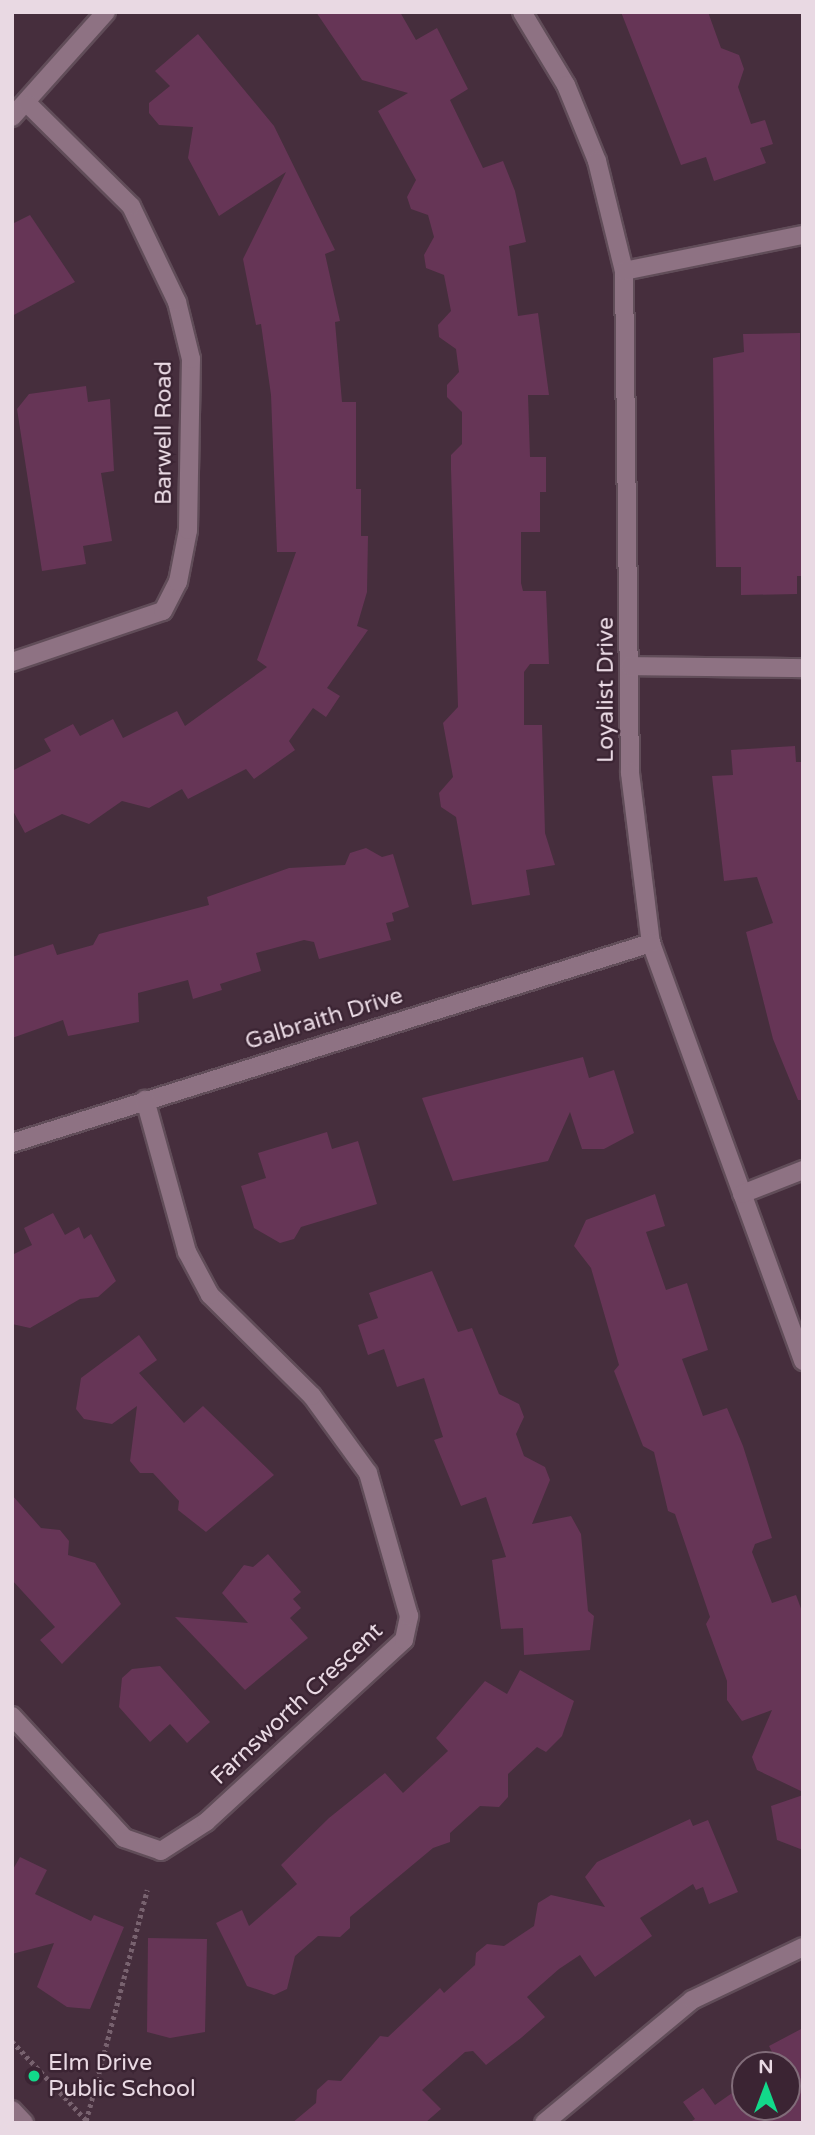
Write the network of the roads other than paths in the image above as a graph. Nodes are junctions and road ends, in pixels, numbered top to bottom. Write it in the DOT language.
graph roads {
  1 [pos="106,12"];
  2 [pos="522,12"];
  3 [pos="29,105"];
  4 [pos="12,117"];
  5 [pos="803,235"];
  6 [pos="624,271"];
  7 [pos="12,662"];
  8 [pos="630,666"];
  9 [pos="803,668"];
  10 [pos="651,943"];
  11 [pos="145,1100"];
  12 [pos="12,1143"];
  13 [pos="803,1170"];
  14 [pos="742,1194"];
  15 [pos="803,1361"];
  16 [pos="12,1716"];
  17 [pos="803,1947"];
  18 [pos="12,2110"];
  19 [pos="24,2123"];
  20 [pos="544,2123"];
  1 -- 3 [label="street"];
  2 -- 6 [label="street, Loyalist Drive"];
  3 -- 4 [label="street"];
  3 -- 7 [label="street, Barwell Road"];
  5 -- 6 [label="street"];
  6 -- 8 [label="street, Loyalist Drive"];
  8 -- 9 [label="street"];
  8 -- 10 [label="street, Loyalist Drive"];
  10 -- 11 [label="street, Galbraith Drive"];
  10 -- 14 [label="street, Loyalist Drive"];
  11 -- 12 [label="street, Galbraith Drive"];
  11 -- 16 [label="street, Farnsworth Crescent"];
  13 -- 14 [label="street"];
  14 -- 15 [label="street, Loyalist Drive"];
  17 -- 20 [label="street"];
  18 -- 19 [label="street"];
}
